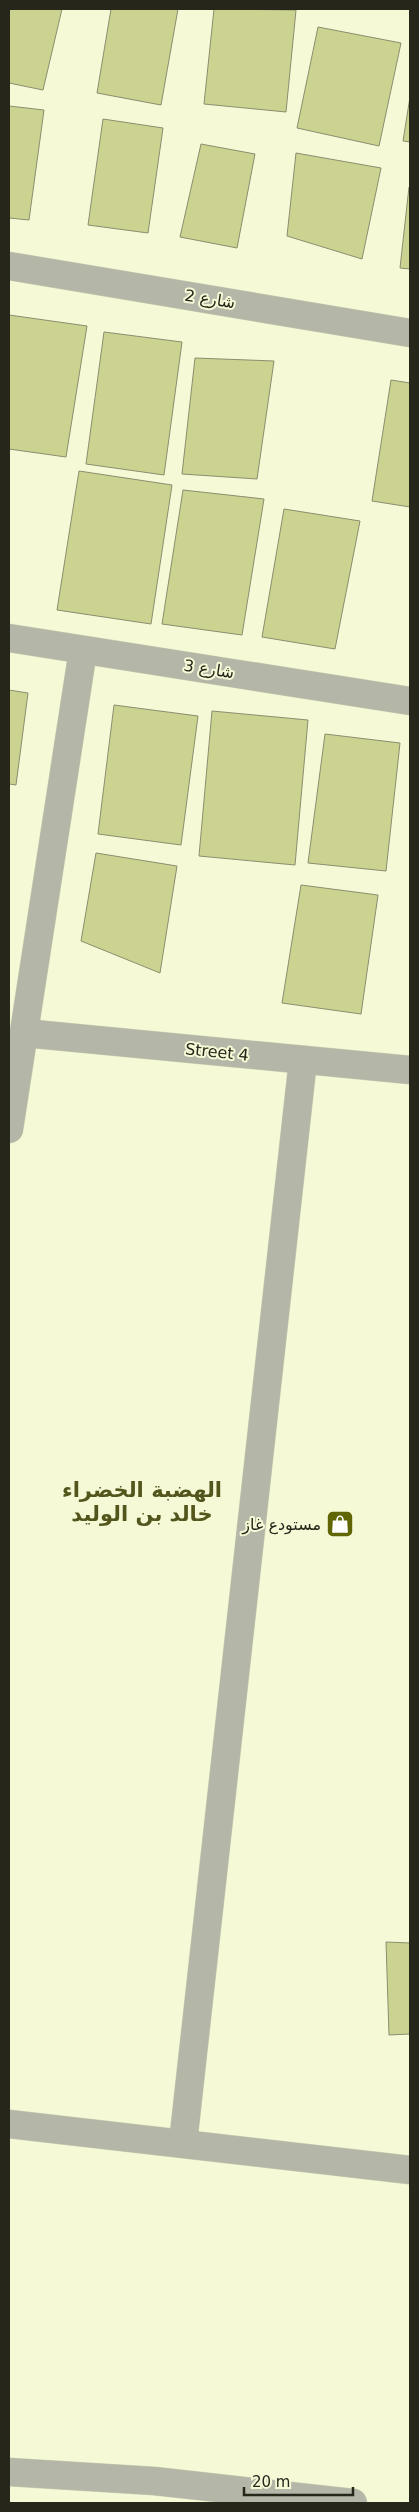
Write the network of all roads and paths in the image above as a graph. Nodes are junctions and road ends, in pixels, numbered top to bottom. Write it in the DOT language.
graph roads {
  1 [pos="9,266"];
  2 [pos="410,332"];
  3 [pos="9,638"];
  4 [pos="83,650"];
  5 [pos="410,700"];
  6 [pos="24,1032"];
  7 [pos="303,1060"];
  8 [pos="410,1070"];
  9 [pos="9,1129"];
  10 [pos="9,2124"];
  11 [pos="183,2143"];
  12 [pos="410,2170"];
  13 [pos="9,2472"];
  14 [pos="153,2492"];
  15 [pos="352,2503"];
  1 -- 2 [label="street, شارع 2"];
  3 -- 4 [label="street, شارع 3"];
  4 -- 5 [label="street, شارع 3"];
  4 -- 6 [label="street"];
  6 -- 7 [label="street, Street 4"];
  6 -- 9 [label="street"];
  7 -- 8 [label="street, Street 4"];
  7 -- 11 [label="street"];
  10 -- 11 [label="street"];
  11 -- 12 [label="street"];
  13 -- 14 [label="street"];
  14 -- 15 [label="street"];
}
